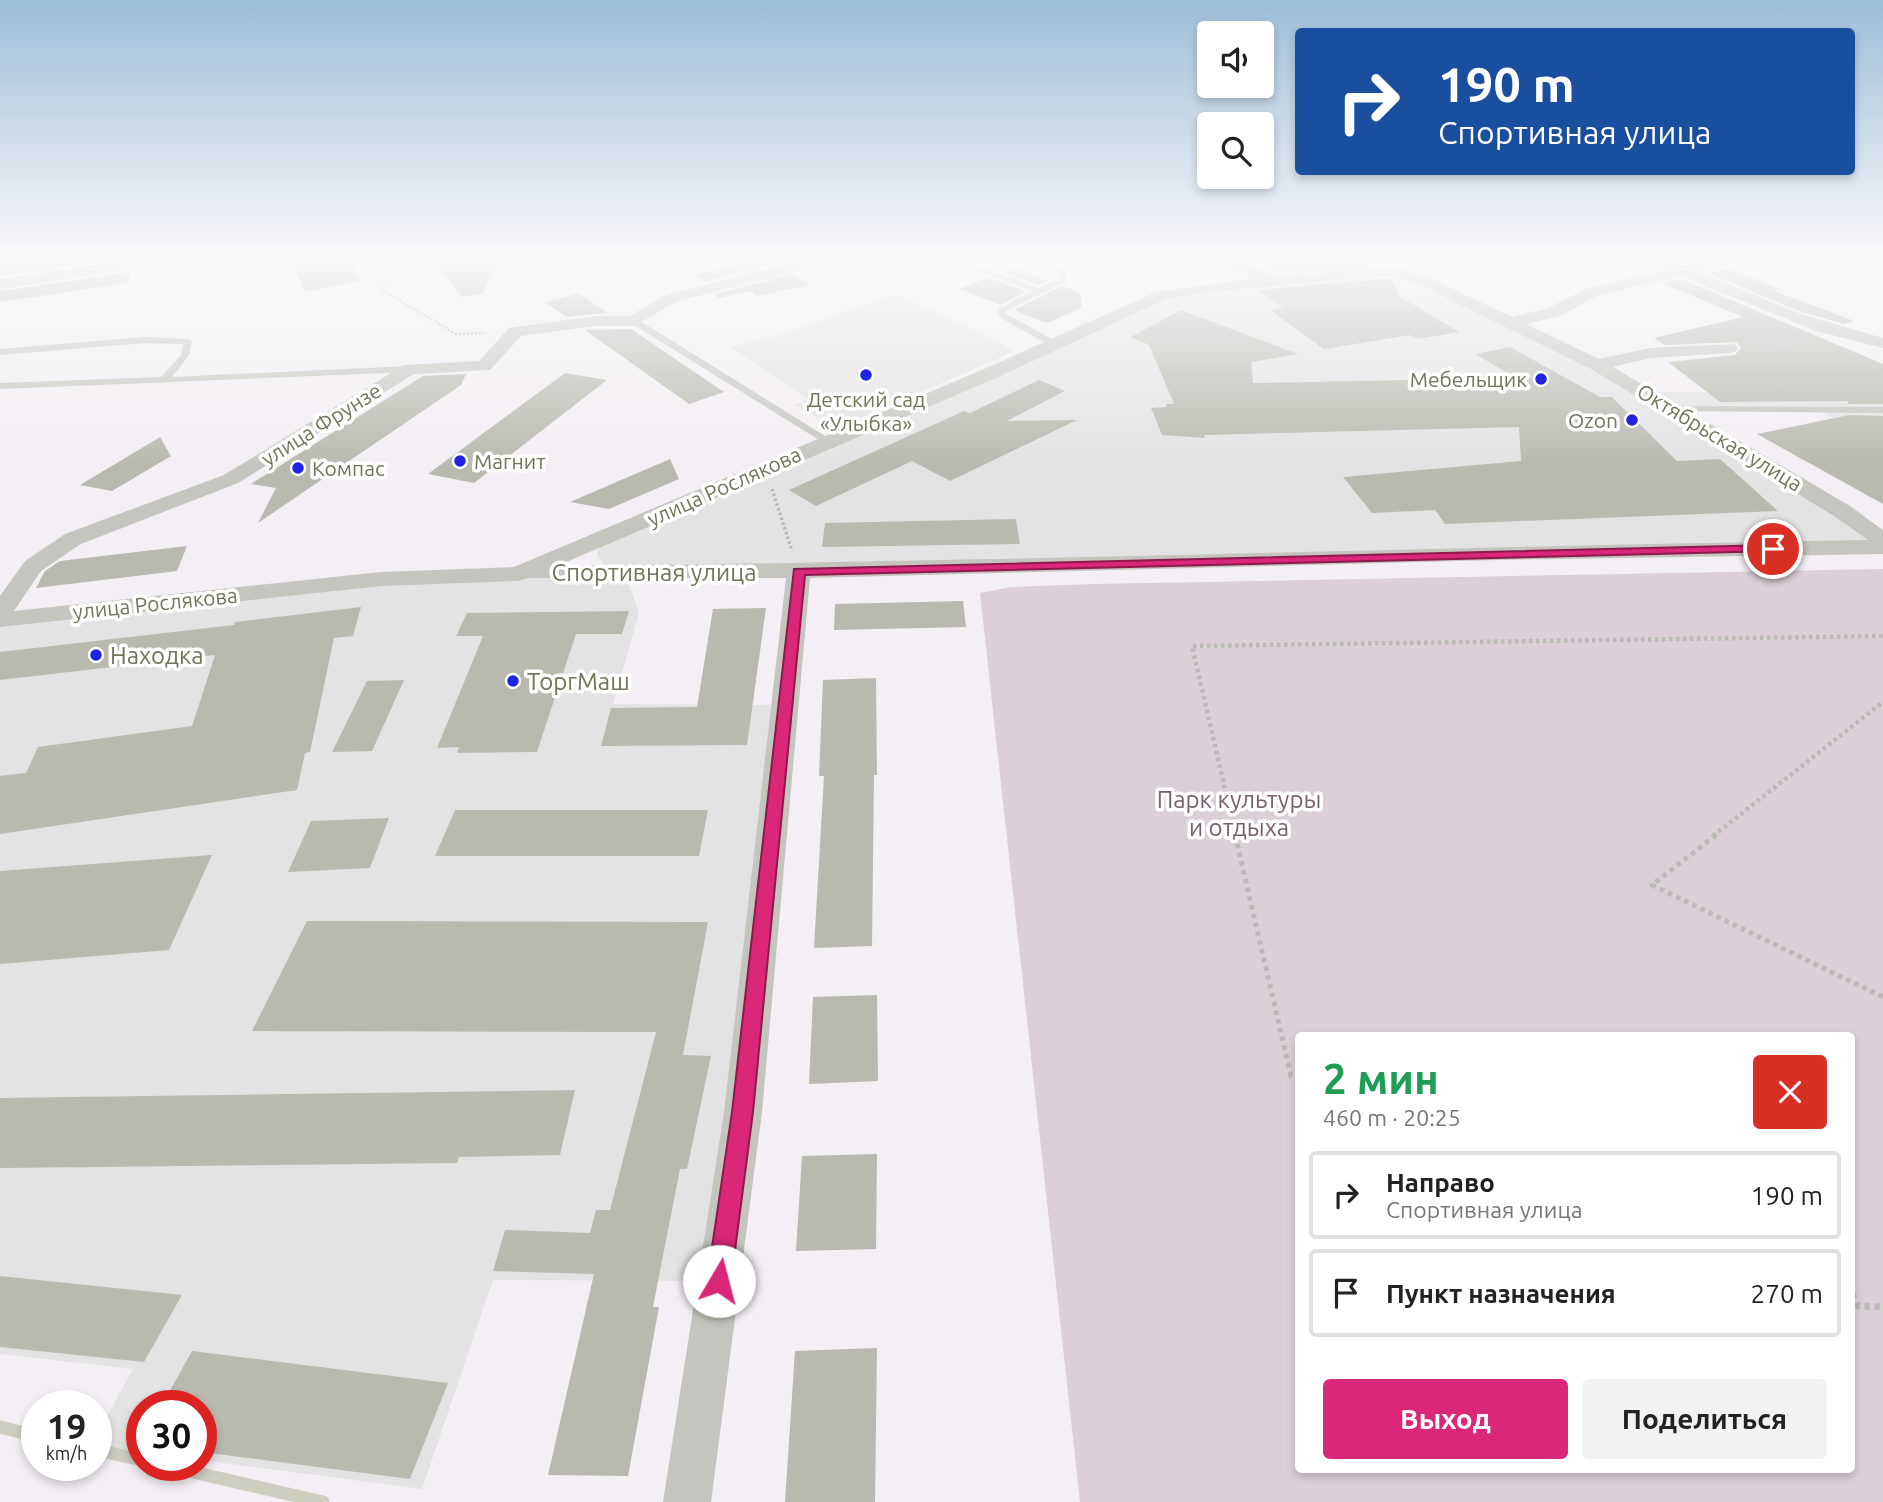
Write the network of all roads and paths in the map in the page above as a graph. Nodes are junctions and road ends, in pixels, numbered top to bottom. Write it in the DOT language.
graph roads {
  1 [pos="444,327"];
  2 [pos="550,327"];
  3 [pos="645,327"];
  4 [pos="1024,327"];
  5 [pos="1091,327"];
  6 [pos="1518,327"];
  7 [pos="1824,327"];
  8 [pos="456,334"];
  9 [pos="1844,335"];
  10 [pos="1883,342"];
  11 [pos="1054,344"];
  12 [pos="1730,348"];
  13 [pos="0,352"];
  14 [pos="1597,365"];
  15 [pos="410,369"];
  16 [pos="164,380"];
  17 [pos="0,386"];
  18 [pos="1675,408"];
  19 [pos="1883,410"];
  20 [pos="828,441"];
  21 [pos="765,468"];
  22 [pos="600,541"];
  23 [pos="1883,541"];
  24 [pos="1883,547"];
  25 [pos="625,572"];
  26 [pos="799,572"];
  27 [pos="517,573"];
  28 [pos="0,613"];
  29 [pos="0,620"];
  30 [pos="1883,636"];
  31 [pos="1883,702"];
  32 [pos="1883,997"];
  33 [pos="1295,1076"];
  34 [pos="1855,1301"];
  35 [pos="1883,1307"];
  36 [pos="687,1502"];
  1 -- 8 [label="path"];
  2 -- 15 [label="street, улица Фрунзе"];
  3 -- 20 [label="lane"];
  4 -- 11 [label="lane"];
  5 -- 11 [label="street, улица Рослякова"];
  6 -- 14 [label="street, Октябрьская улица"];
  7 -- 9 [label="street"];
  9 -- 10 [label="street"];
  9 -- 12 [label="path"];
  11 -- 20 [label="street, улица Рослякова"];
  12 -- 14 [label="street"];
  13 -- 16 [label="lane"];
  14 -- 18 [label="street, Октябрьская улица"];
  15 -- 16 [label="lane"];
  15 -- 28 [label="street, улица Фрунзе"];
  16 -- 17 [label="lane"];
  18 -- 19 [label="lane"];
  18 -- 23 [label="street, Октябрьская улица"];
  20 -- 21 [label="street, улица Рослякова"];
  21 -- 22 [label="street, улица Рослякова"];
  21 -- 26 [label="path"];
  22 -- 25 [label="street"];
  22 -- 27 [label="street, улица Рослякова"];
  24 -- 26 [label="street, Спортивная улица"];
  25 -- 26 [label="street, Спортивная улица"];
  25 -- 27 [label="street, Спортивная улица"];
  26 -- 36 [label="street"];
  27 -- 29 [label="street, улица Рослякова"];
  30 -- 33 [label="path"];
  31 -- 32 [label="path"];
  34 -- 35 [label="path"];
}
